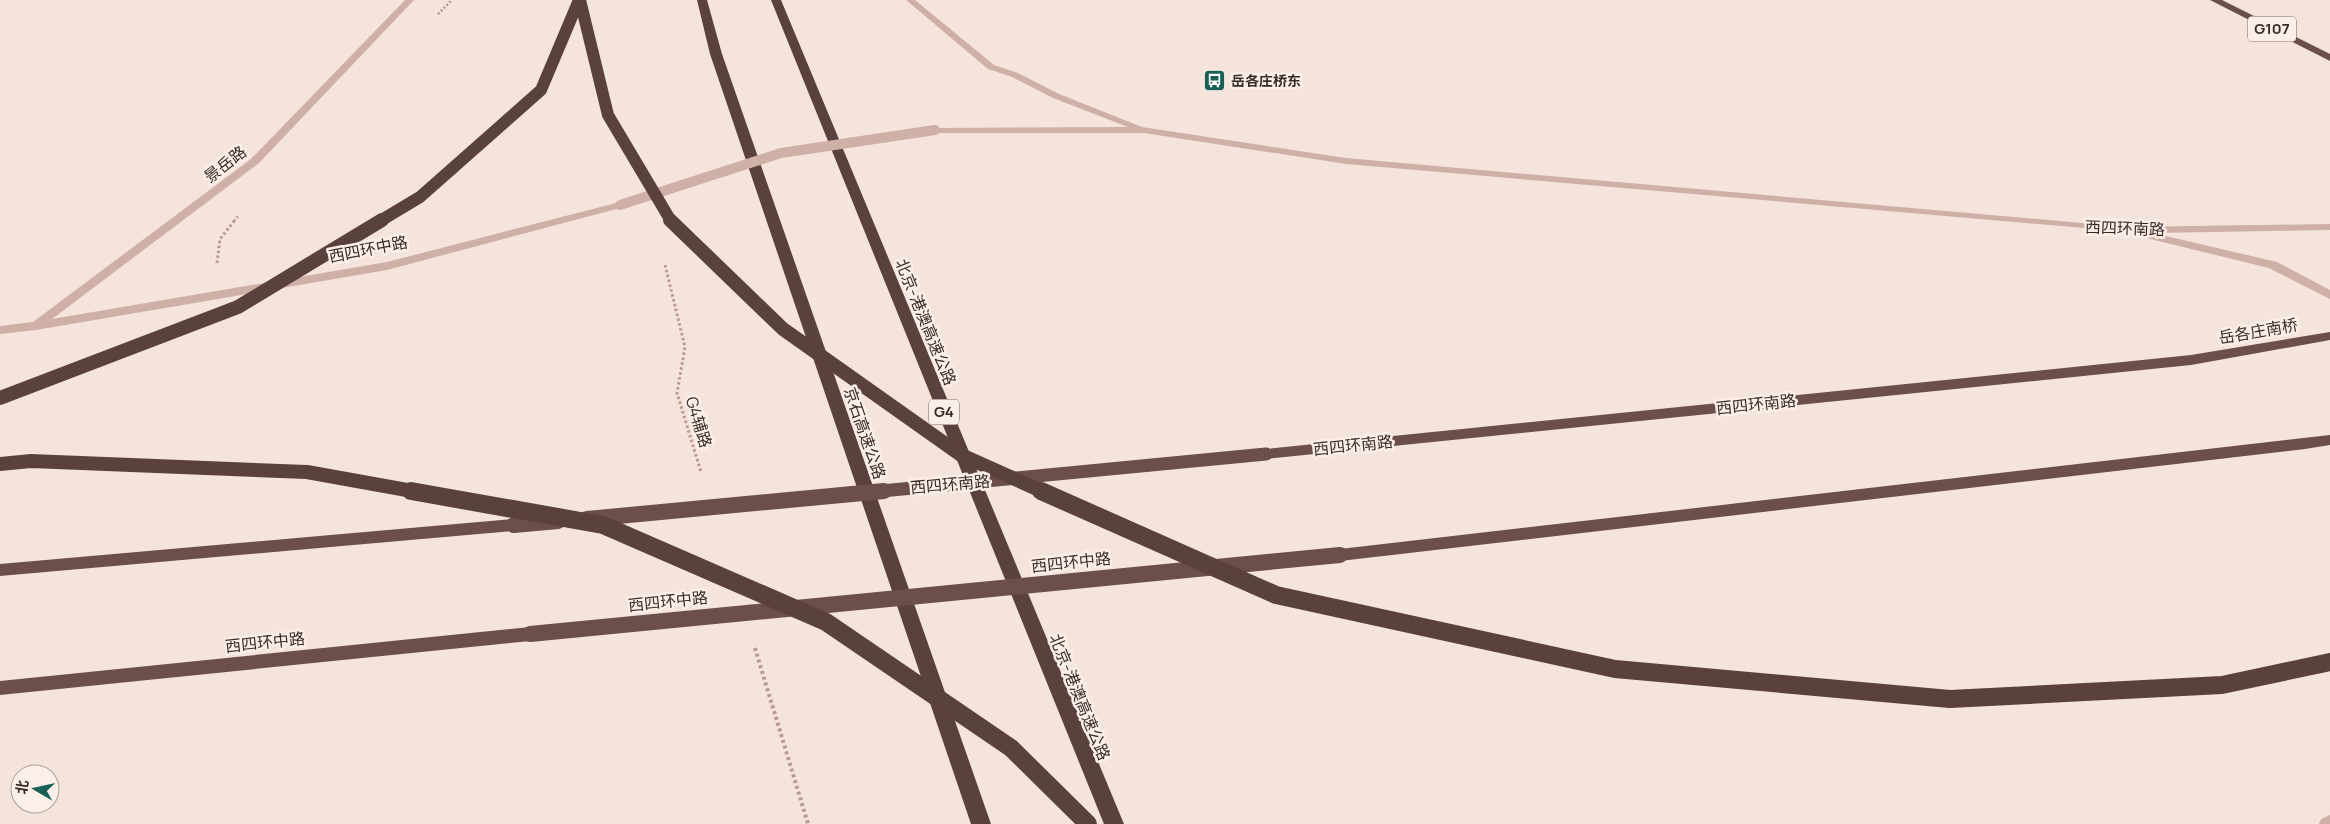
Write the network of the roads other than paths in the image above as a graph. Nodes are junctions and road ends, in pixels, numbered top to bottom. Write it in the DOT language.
graph roads {
  1 [pos="410,0"];
  2 [pos="580,0"];
  3 [pos="702,0"];
  4 [pos="776,0"];
  5 [pos="910,0"];
  6 [pos="2215,0"];
  7 [pos="2330,58"];
  8 [pos="935,130"];
  9 [pos="1144,130"];
  10 [pos="2330,227"];
  11 [pos="2127,230"];
  12 [pos="2330,294"];
  13 [pos="36,326"];
  14 [pos="0,330"];
  15 [pos="2330,336"];
  16 [pos="2191,360"];
  17 [pos="0,398"];
  18 [pos="2330,440"];
  19 [pos="0,464"];
  20 [pos="0,570"];
  21 [pos="2330,662"];
  22 [pos="0,688"];
  23 [pos="981,824"];
  24 [pos="1088,824"];
  25 [pos="1114,824"];
  1 -- 13 [label="street, 景岳路"];
  2 -- 17 [label="highway, bridge"];
  2 -- 21 [label="highway, bridge"];
  3 -- 23 [label="highway, 京石高速公路"];
  4 -- 25 [label="highway, 北京-港澳高速公路 / G4"];
  5 -- 9 [label="street"];
  6 -- 7 [label="highway, G107"];
  8 -- 9 [label="street, 西四环南路"];
  8 -- 13 [label="street, 西四环中路, bridge"];
  9 -- 11 [label="street, 西四环南路"];
  10 -- 11 [label="street, 西四环南路"];
  11 -- 12 [label="street"];
  13 -- 14 [label="street, 西四环中路"];
  15 -- 16 [label="highway, 岳各庄南桥"];
  16 -- 20 [label="highway, 西四环南路, bridge"];
  18 -- 22 [label="highway, 西四环中路, bridge"];
  19 -- 24 [label="highway, bridge"];
}
